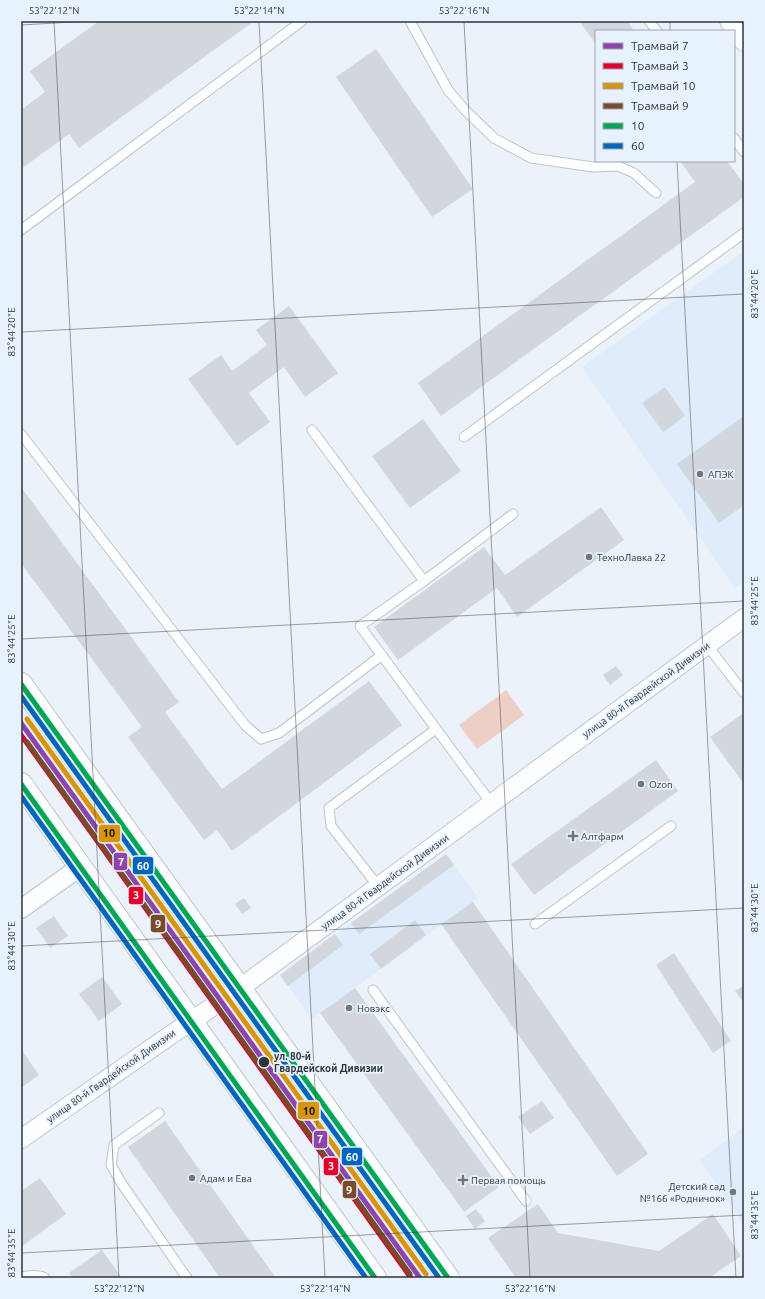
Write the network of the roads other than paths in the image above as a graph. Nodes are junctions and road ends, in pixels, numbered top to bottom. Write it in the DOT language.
graph roads {
  1 [pos="302,21"];
  2 [pos="410,21"];
  3 [pos="649,21"];
  4 [pos="729,21"];
  5 [pos="656,30"];
  6 [pos="744,42"];
  7 [pos="735,139"];
  8 [pos="744,152"];
  9 [pos="656,193"];
  10 [pos="21,230"];
  11 [pos="744,233"];
  12 [pos="312,430"];
  13 [pos="21,434"];
  14 [pos="464,437"];
  15 [pos="513,514"];
  16 [pos="424,581"];
  17 [pos="744,618"];
  18 [pos="707,645"];
  19 [pos="382,655"];
  20 [pos="21,684"];
  21 [pos="744,693"];
  22 [pos="436,729"];
  23 [pos="21,784"];
  24 [pos="491,803"];
  25 [pos="671,826"];
  26 [pos="80,867"];
  27 [pos="378,886"];
  28 [pos="21,909"];
  29 [pos="535,924"];
  30 [pos="240,988"];
  31 [pos="373,990"];
  32 [pos="190,1021"];
  33 [pos="159,1113"];
  34 [pos="21,1140"];
  35 [pos="526,1201"];
  36 [pos="21,1277"];
  37 [pos="45,1278"];
  38 [pos="187,1278"];
  39 [pos="375,1278"];
  40 [pos="448,1278"];
  1 -- 10 [label="lane"];
  2 -- 9 [label="lane"];
  3 -- 5 [label="lane"];
  4 -- 6 [label="street"];
  7 -- 8 [label="lane"];
  11 -- 14 [label="lane"];
  12 -- 16 [label="lane"];
  13 -- 19 [label="lane"];
  15 -- 16 [label="lane"];
  16 -- 19 [label="lane"];
  17 -- 18 [label="street, улица 80-й Гвардейской Дивизии"];
  18 -- 21 [label="lane"];
  18 -- 24 [label="street, улица 80-й Гвардейской Дивизии"];
  19 -- 22 [label="lane"];
  20 -- 30 [label="main road"];
  22 -- 24 [label="lane"];
  22 -- 27 [label="lane"];
  23 -- 26 [label="main road"];
  24 -- 27 [label="street, улица 80-й Гвардейской Дивизии"];
  25 -- 29 [label="lane"];
  26 -- 28 [label="street"];
  26 -- 32 [label="main road"];
  27 -- 30 [label="street, улица 80-й Гвардейской Дивизии"];
  30 -- 32 [label="street, улица 80-й Гвардейской Дивизии"];
  30 -- 40 [label="main road"];
  31 -- 35 [label="lane"];
  32 -- 34 [label="street, улица 80-й Гвардейской Дивизии"];
  32 -- 39 [label="main road"];
  33 -- 38 [label="lane"];
  36 -- 37 [label="lane"];
}
